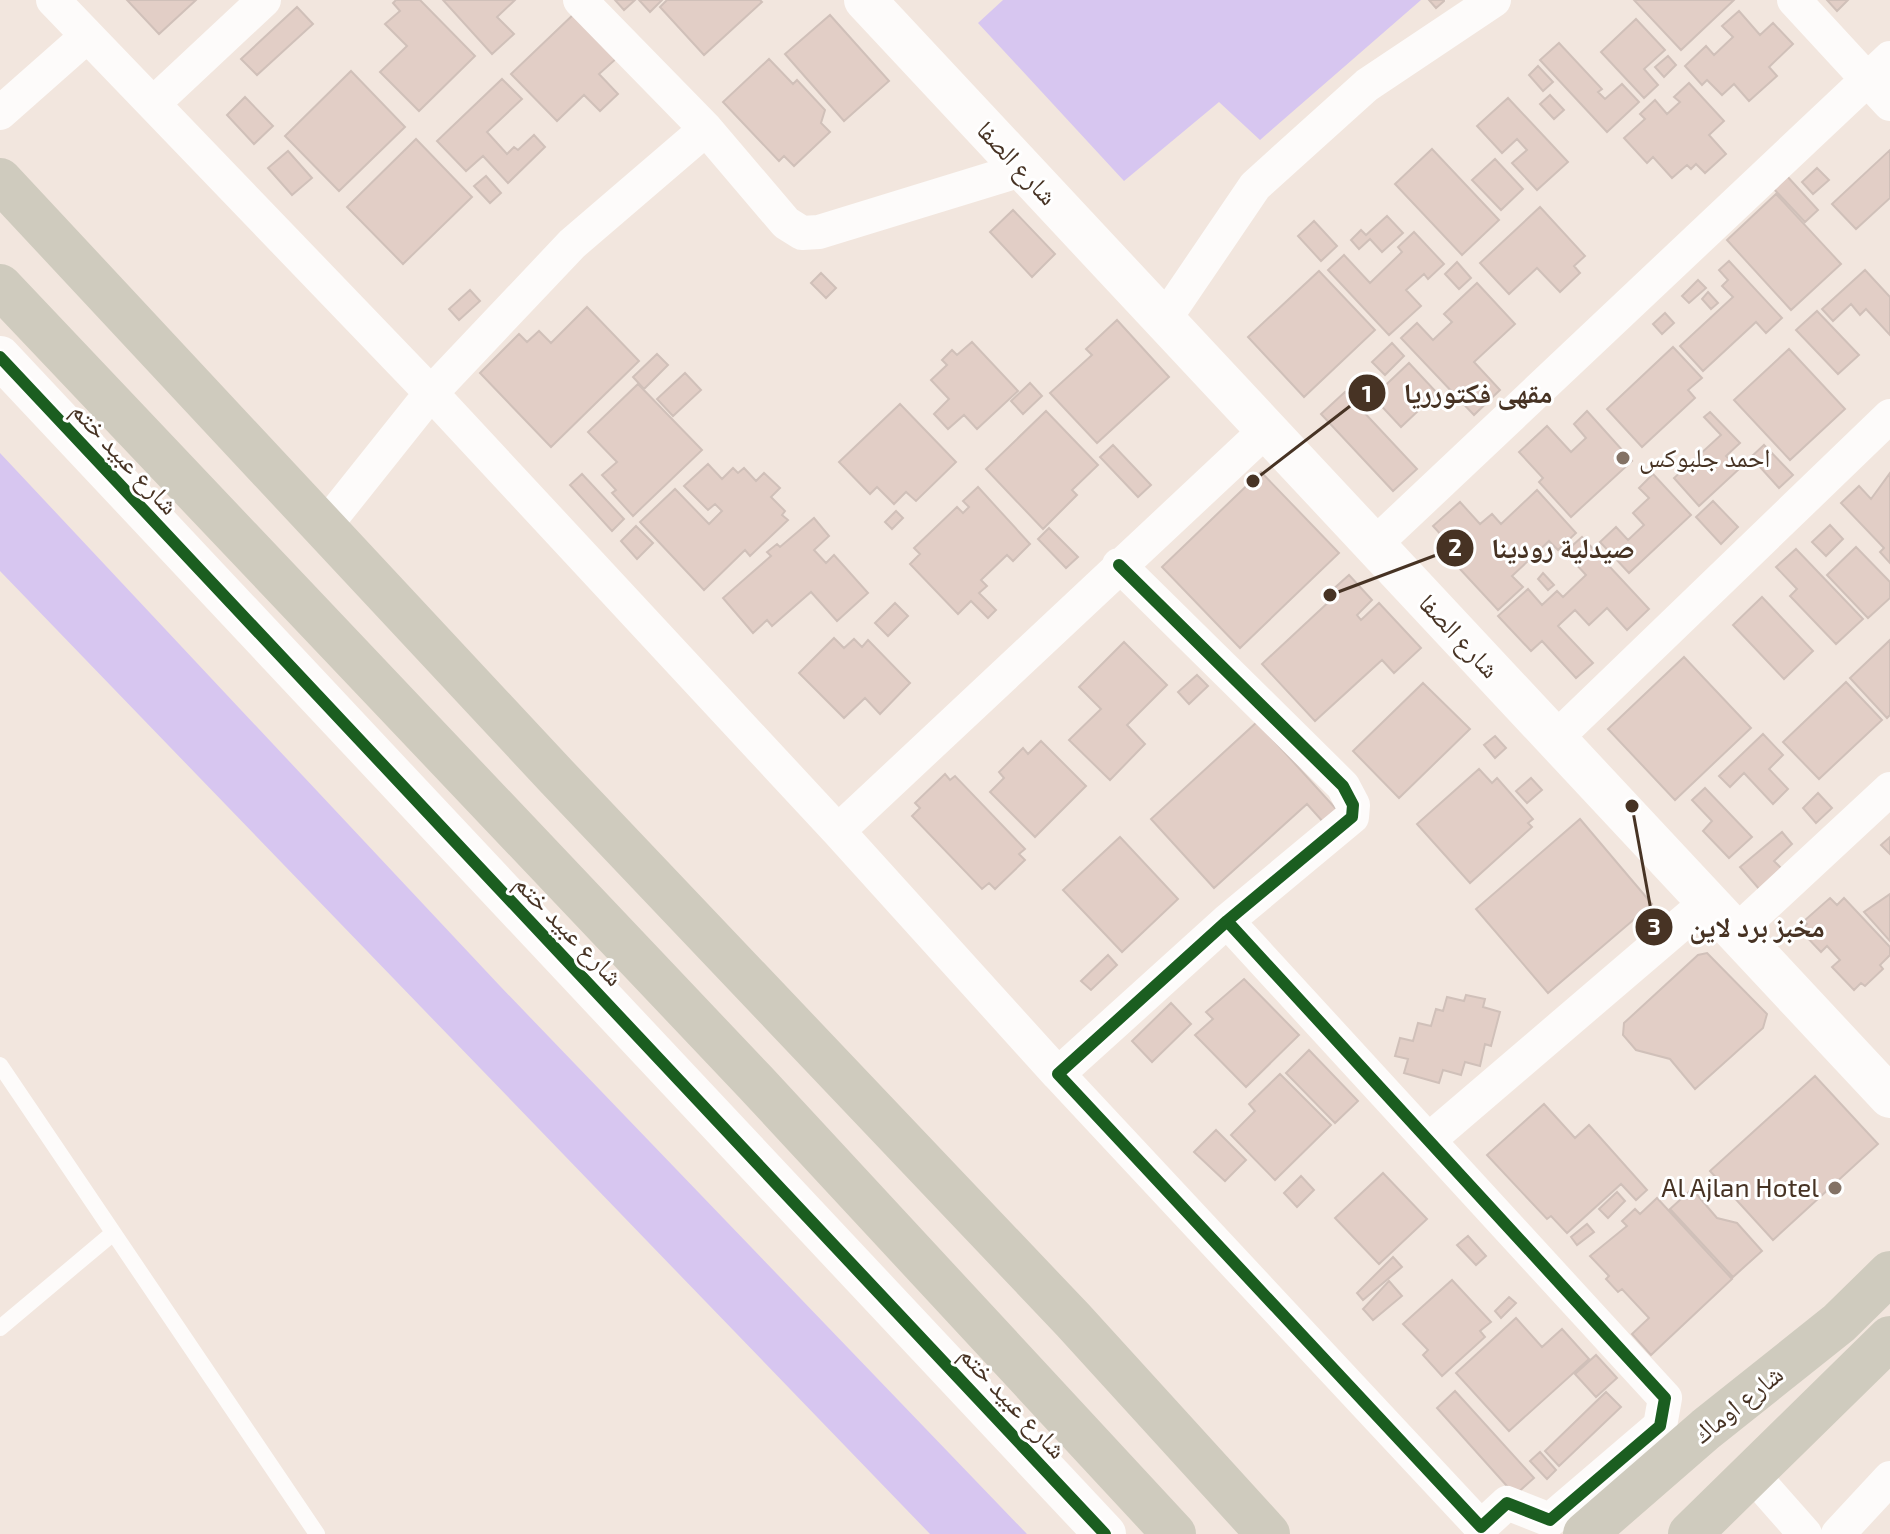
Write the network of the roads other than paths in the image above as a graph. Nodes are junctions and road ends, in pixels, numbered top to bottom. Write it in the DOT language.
graph roads {
  1 [pos="53,0"];
  2 [pos="264,0"];
  3 [pos="580,0"];
  4 [pos="865,0"];
  5 [pos="1494,0"];
  6 [pos="1794,0"];
  7 [pos="86,37"];
  8 [pos="1882,81"];
  9 [pos="155,102"];
  10 [pos="0,113"];
  11 [pos="706,129"];
  12 [pos="1024,169"];
  13 [pos="0,180"];
  14 [pos="0,286"];
  15 [pos="1164,320"];
  16 [pos="0,357"];
  17 [pos="431,393"];
  18 [pos="1890,416"];
  19 [pos="1266,430"];
  20 [pos="325,526"];
  21 [pos="1374,545"];
  22 [pos="1119,565"];
  23 [pos="1555,739"];
  24 [pos="1890,789"];
  25 [pos="838,831"];
  26 [pos="1707,902"];
  27 [pos="1227,921"];
  28 [pos="1736,932"];
  29 [pos="0,1065"];
  30 [pos="1058,1074"];
  31 [pos="1890,1097"];
  32 [pos="1430,1139"];
  33 [pos="112,1234"];
  34 [pos="1890,1273"];
  35 [pos="0,1328"];
  36 [pos="1890,1338"];
  37 [pos="1753,1475"];
  38 [pos="1890,1478"];
  39 [pos="1485,1530"];
  40 [pos="317,1534"];
  41 [pos="1105,1534"];
  42 [pos="1174,1534"];
  43 [pos="1268,1534"];
  44 [pos="1585,1534"];
  45 [pos="1690,1534"];
  46 [pos="1805,1534"];
  47 [pos="1838,1534"];
  1 -- 7 [label="street"];
  2 -- 9 [label="street"];
  3 -- 11 [label="street"];
  4 -- 12 [label="street, شارع الصفا"];
  5 -- 15 [label="street"];
  6 -- 8 [label="street"];
  7 -- 9 [label="street"];
  7 -- 10 [label="street"];
  8 -- 21 [label="street"];
  9 -- 17 [label="street"];
  11 -- 12 [label="street"];
  11 -- 17 [label="street"];
  12 -- 15 [label="street, شارع الصفا"];
  13 -- 20 [label="main road"];
  14 -- 42 [label="main road, شارع عبيد ختم"];
  15 -- 19 [label="street, شارع الصفا"];
  16 -- 41 [label="street, شارع عبيد ختم"];
  17 -- 20 [label="street"];
  17 -- 25 [label="street"];
  18 -- 23 [label="street"];
  19 -- 21 [label="street, شارع الصفا"];
  19 -- 22 [label="street"];
  20 -- 43 [label="main road"];
  21 -- 23 [label="street, شارع الصفا"];
  22 -- 25 [label="street"];
  22 -- 27 [label="street"];
  23 -- 26 [label="street, شارع الصفا"];
  24 -- 28 [label="street"];
  25 -- 30 [label="street"];
  26 -- 28 [label="street, شارع الصفا"];
  26 -- 32 [label="street"];
  27 -- 30 [label="street"];
  27 -- 32 [label="street"];
  28 -- 31 [label="street, شارع الصفا"];
  29 -- 33 [label="lane"];
  30 -- 39 [label="street"];
  32 -- 39 [label="street"];
  33 -- 35 [label="lane"];
  33 -- 40 [label="lane"];
  34 -- 44 [label="main road, شارع اوماك"];
  36 -- 37 [label="main road, شارع اوماك"];
  37 -- 45 [label="main road, شارع اوماك"];
  37 -- 46 [label="street"];
  38 -- 47 [label="street"];
}
